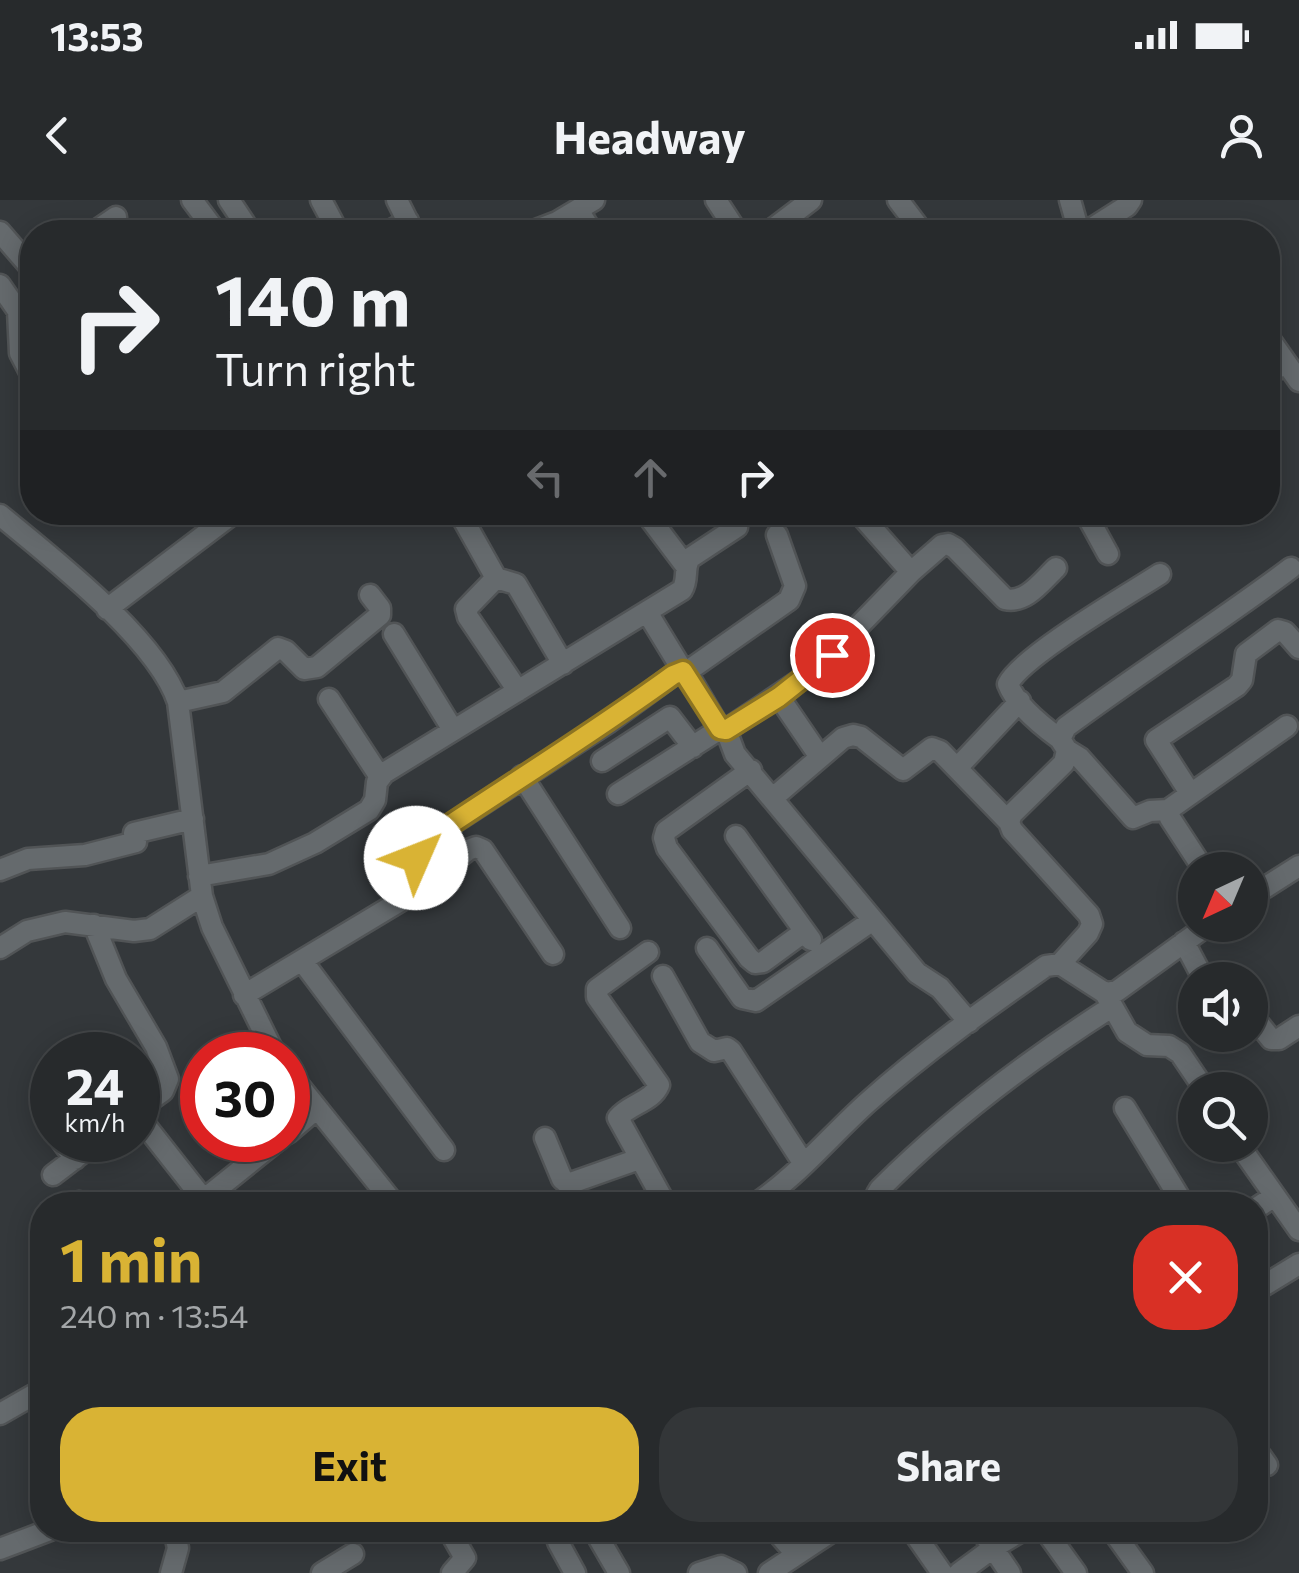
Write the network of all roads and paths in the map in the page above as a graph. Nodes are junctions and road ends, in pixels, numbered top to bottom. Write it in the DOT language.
graph roads {
  1 [pos="810,200"];
  2 [pos="898,200"];
  3 [pos="1131,200"];
  4 [pos="586,203"];
  5 [pos="116,218"];
  6 [pos="113,220"];
  7 [pos="554,220"];
  8 [pos="785,220"];
  9 [pos="913,220"];
  10 [pos="1103,220"];
  11 [pos="0,232"];
  12 [pos="20,256"];
  13 [pos="0,285"];
  14 [pos="20,354"];
  15 [pos="1280,354"];
  16 [pos="1284,359"];
  17 [pos="1280,364"];
  18 [pos="1299,381"];
  19 [pos="0,515"];
  20 [pos="218,525"];
  21 [pos="466,525"];
  22 [pos="655,525"];
  23 [pos="737,525"];
  24 [pos="869,525"];
  25 [pos="1092,525"];
  26 [pos="18,530"];
  27 [pos="777,535"];
  28 [pos="0,545"];
  29 [pos="1108,554"];
  30 [pos="685,565"];
  31 [pos="1056,568"];
  32 [pos="1291,568"];
  33 [pos="910,572"];
  34 [pos="1160,574"];
  35 [pos="496,578"];
  36 [pos="370,595"];
  37 [pos="107,609"];
  38 [pos="647,612"];
  39 [pos="394,634"];
  40 [pos="1299,648"];
  41 [pos="563,664"];
  42 [pos="683,671"];
  43 [pos="518,691"];
  44 [pos="779,697"];
  45 [pos="328,699"];
  46 [pos="1020,701"];
  47 [pos="178,702"];
  48 [pos="1286,726"];
  49 [pos="452,730"];
  50 [pos="723,730"];
  51 [pos="1064,745"];
  52 [pos="693,747"];
  53 [pos="820,757"];
  54 [pos="602,761"];
  55 [pos="957,768"];
  56 [pos="751,770"];
  57 [pos="380,776"];
  58 [pos="522,776"];
  59 [pos="1190,793"];
  60 [pos="618,794"];
  61 [pos="774,797"];
  62 [pos="1168,810"];
  63 [pos="193,819"];
  64 [pos="1010,822"];
  65 [pos="736,836"];
  66 [pos="1193,852"];
  67 [pos="1299,866"];
  68 [pos="0,870"];
  69 [pos="428,881"];
  70 [pos="200,886"];
  71 [pos="1268,886"];
  72 [pos="873,920"];
  73 [pos="94,925"];
  74 [pos="620,928"];
  75 [pos="804,932"];
  76 [pos="1184,942"];
  77 [pos="0,948"];
  78 [pos="707,948"];
  79 [pos="648,952"];
  80 [pos="822,953"];
  81 [pos="553,954"];
  82 [pos="303,962"];
  83 [pos="1195,962"];
  84 [pos="1060,964"];
  85 [pos="662,976"];
  86 [pos="244,996"];
  87 [pos="1107,1001"];
  88 [pos="969,1022"];
  89 [pos="1299,1026"];
  90 [pos="147,1032"];
  91 [pos="263,1032"];
  92 [pos="1268,1037"];
  93 [pos="160,1058"];
  94 [pos="1192,1072"];
  95 [pos="160,1093"];
  96 [pos="310,1103"];
  97 [pos="1124,1108"];
  98 [pos="315,1110"];
  99 [pos="310,1114"];
  100 [pos="544,1138"];
  101 [pos="160,1145"];
  102 [pos="444,1150"];
  103 [pos="639,1159"];
  104 [pos="72,1162"];
  105 [pos="251,1162"];
  106 [pos="1251,1162"];
  107 [pos="804,1164"];
  108 [pos="53,1175"];
  109 [pos="192,1192"];
  110 [pos="214,1192"];
  111 [pos="384,1192"];
  112 [pos="658,1192"];
  113 [pos="770,1192"];
  114 [pos="884,1192"];
  115 [pos="1176,1192"];
  116 [pos="1274,1197"];
  117 [pos="1268,1201"];
  118 [pos="1299,1230"];
  119 [pos="1299,1264"];
  120 [pos="1268,1284"];
  121 [pos="30,1396"];
  122 [pos="2,1410"];
  123 [pos="30,1538"];
  124 [pos="177,1542"];
  125 [pos="456,1542"];
  126 [pos="558,1542"];
  127 [pos="601,1542"];
  128 [pos="786,1542"];
  129 [pos="815,1542"];
  130 [pos="920,1542"];
  131 [pos="989,1542"];
  132 [pos="1003,1542"];
  133 [pos="1054,1542"];
  134 [pos="1121,1542"];
  135 [pos="993,1548"];
  136 [pos="0,1549"];
  137 [pos="353,1554"];
  138 [pos="796,1554"];
  139 [pos="171,1573"];
  140 [pos="322,1573"];
  141 [pos="452,1573"];
  142 [pos="575,1573"];
  143 [pos="619,1573"];
  144 [pos="698,1573"];
  145 [pos="736,1573"];
  146 [pos="769,1573"];
  147 [pos="942,1573"];
  148 [pos="959,1573"];
  149 [pos="1010,1573"];
  150 [pos="1076,1573"];
  151 [pos="1143,1573"];
  1 -- 8 [label="street"];
  2 -- 9 [label="street"];
  3 -- 10 [label="street"];
  4 -- 7 [label="street"];
  5 -- 6 [label="street"];
  11 -- 12 [label="street"];
  13 -- 14 [label="street"];
  15 -- 16 [label="street"];
  16 -- 17 [label="street"];
  16 -- 18 [label="street"];
  19 -- 26 [label="street"];
  20 -- 37 [label="street"];
  21 -- 35 [label="street"];
  22 -- 30 [label="street"];
  23 -- 30 [label="street"];
  24 -- 33 [label="street"];
  25 -- 29 [label="street"];
  26 -- 28 [label="street"];
  26 -- 37 [label="street"];
  27 -- 42 [label="street"];
  30 -- 38 [label="street"];
  31 -- 33 [label="street"];
  32 -- 51 [label="street"];
  33 -- 44 [label="street"];
  34 -- 46 [label="street"];
  35 -- 41 [label="street"];
  35 -- 43 [label="street"];
  36 -- 47 [label="street"];
  37 -- 47 [label="street"];
  38 -- 41 [label="street"];
  38 -- 42 [label="street"];
  39 -- 49 [label="street"];
  40 -- 59 [label="street"];
  41 -- 43 [label="street"];
  42 -- 50 [label="street"];
  42 -- 58 [label="street"];
  43 -- 49 [label="street"];
  44 -- 50 [label="street"];
  44 -- 53 [label="street"];
  45 -- 57 [label="street"];
  46 -- 51 [label="street"];
  46 -- 55 [label="street"];
  47 -- 63 [label="street"];
  48 -- 59 [label="street"];
  49 -- 57 [label="street"];
  50 -- 52 [label="street"];
  50 -- 56 [label="street"];
  51 -- 62 [label="street"];
  51 -- 64 [label="street"];
  52 -- 54 [label="street"];
  52 -- 60 [label="street"];
  53 -- 55 [label="street"];
  53 -- 61 [label="street"];
  55 -- 64 [label="street"];
  56 -- 61 [label="street"];
  56 -- 75 [label="street"];
  57 -- 70 [label="street"];
  58 -- 69 [label="street"];
  58 -- 74 [label="street"];
  59 -- 62 [label="street"];
  61 -- 72 [label="street"];
  62 -- 66 [label="street"];
  63 -- 68 [label="street"];
  63 -- 70 [label="street"];
  64 -- 84 [label="street"];
  65 -- 75 [label="street"];
  67 -- 71 [label="street"];
  69 -- 81 [label="street"];
  69 -- 82 [label="street"];
  70 -- 73 [label="street"];
  70 -- 86 [label="street"];
  72 -- 80 [label="street"];
  72 -- 88 [label="street"];
  73 -- 77 [label="street"];
  73 -- 90 [label="street"];
  75 -- 80 [label="street"];
  76 -- 83 [label="street"];
  76 -- 87 [label="street"];
  78 -- 80 [label="street"];
  79 -- 103 [label="street"];
  82 -- 86 [label="street"];
  82 -- 102 [label="street"];
  84 -- 87 [label="street"];
  84 -- 88 [label="street"];
  85 -- 107 [label="street"];
  86 -- 91 [label="street"];
  87 -- 94 [label="street"];
  87 -- 114 [label="street"];
  88 -- 107 [label="street"];
  89 -- 92 [label="street"];
  93 -- 95 [label="street"];
  96 -- 98 [label="street"];
  97 -- 115 [label="street"];
  98 -- 99 [label="street"];
  98 -- 111 [label="street"];
  100 -- 103 [label="street"];
  101 -- 109 [label="street"];
  103 -- 112 [label="street"];
  104 -- 108 [label="street"];
  105 -- 110 [label="street"];
  106 -- 116 [label="street"];
  107 -- 113 [label="street"];
  116 -- 117 [label="street"];
  116 -- 118 [label="street"];
  119 -- 120 [label="street"];
  121 -- 122 [label="street"];
  123 -- 136 [label="street"];
  124 -- 139 [label="street"];
  125 -- 141 [label="street"];
  126 -- 142 [label="street"];
  127 -- 143 [label="street"];
  128 -- 138 [label="street"];
  129 -- 138 [label="street"];
  130 -- 147 [label="street"];
  131 -- 135 [label="street"];
  132 -- 135 [label="street"];
  133 -- 150 [label="street"];
  134 -- 151 [label="street"];
  135 -- 148 [label="street"];
  135 -- 149 [label="street"];
  137 -- 140 [label="street"];
  138 -- 146 [label="street"];
  144 -- 145 [label="street"];
}
